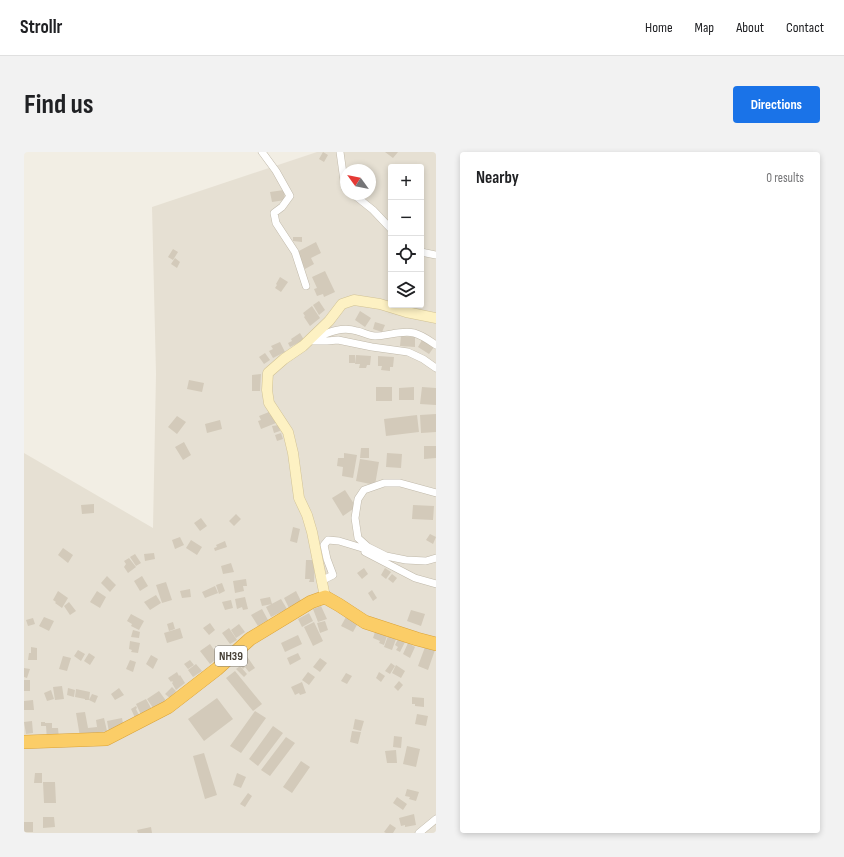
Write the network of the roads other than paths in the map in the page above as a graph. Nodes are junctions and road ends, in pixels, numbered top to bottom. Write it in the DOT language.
graph roads {
  1 [pos="262,152"];
  2 [pos="340,152"];
  3 [pos="342,164"];
  4 [pos="360,200"];
  5 [pos="388,226"];
  6 [pos="424,253"];
  7 [pos="436,255"];
  8 [pos="306,286"];
  9 [pos="436,318"];
  10 [pos="309,341"];
  11 [pos="436,345"];
  12 [pos="436,368"];
  13 [pos="436,494"];
  14 [pos="355,546"];
  15 [pos="386,556"];
  16 [pos="436,558"];
  17 [pos="321,581"];
  18 [pos="436,584"];
  19 [pos="325,598"];
  20 [pos="436,644"];
  21 [pos="24,742"];
  22 [pos="436,819"];
  23 [pos="419,833"];
  1 -- 8 [label="street"];
  2 -- 3 [label="street"];
  4 -- 5 [label="street"];
  6 -- 7 [label="street"];
  9 -- 10 [label="street"];
  10 -- 11 [label="street"];
  10 -- 12 [label="street"];
  10 -- 17 [label="street"];
  13 -- 15 [label="street"];
  14 -- 15 [label="street"];
  14 -- 17 [label="street"];
  14 -- 18 [label="street"];
  15 -- 16 [label="street"];
  17 -- 19 [label="street"];
  19 -- 20 [label="highway"];
  19 -- 21 [label="highway, NH39"];
  22 -- 23 [label="street"];
}
